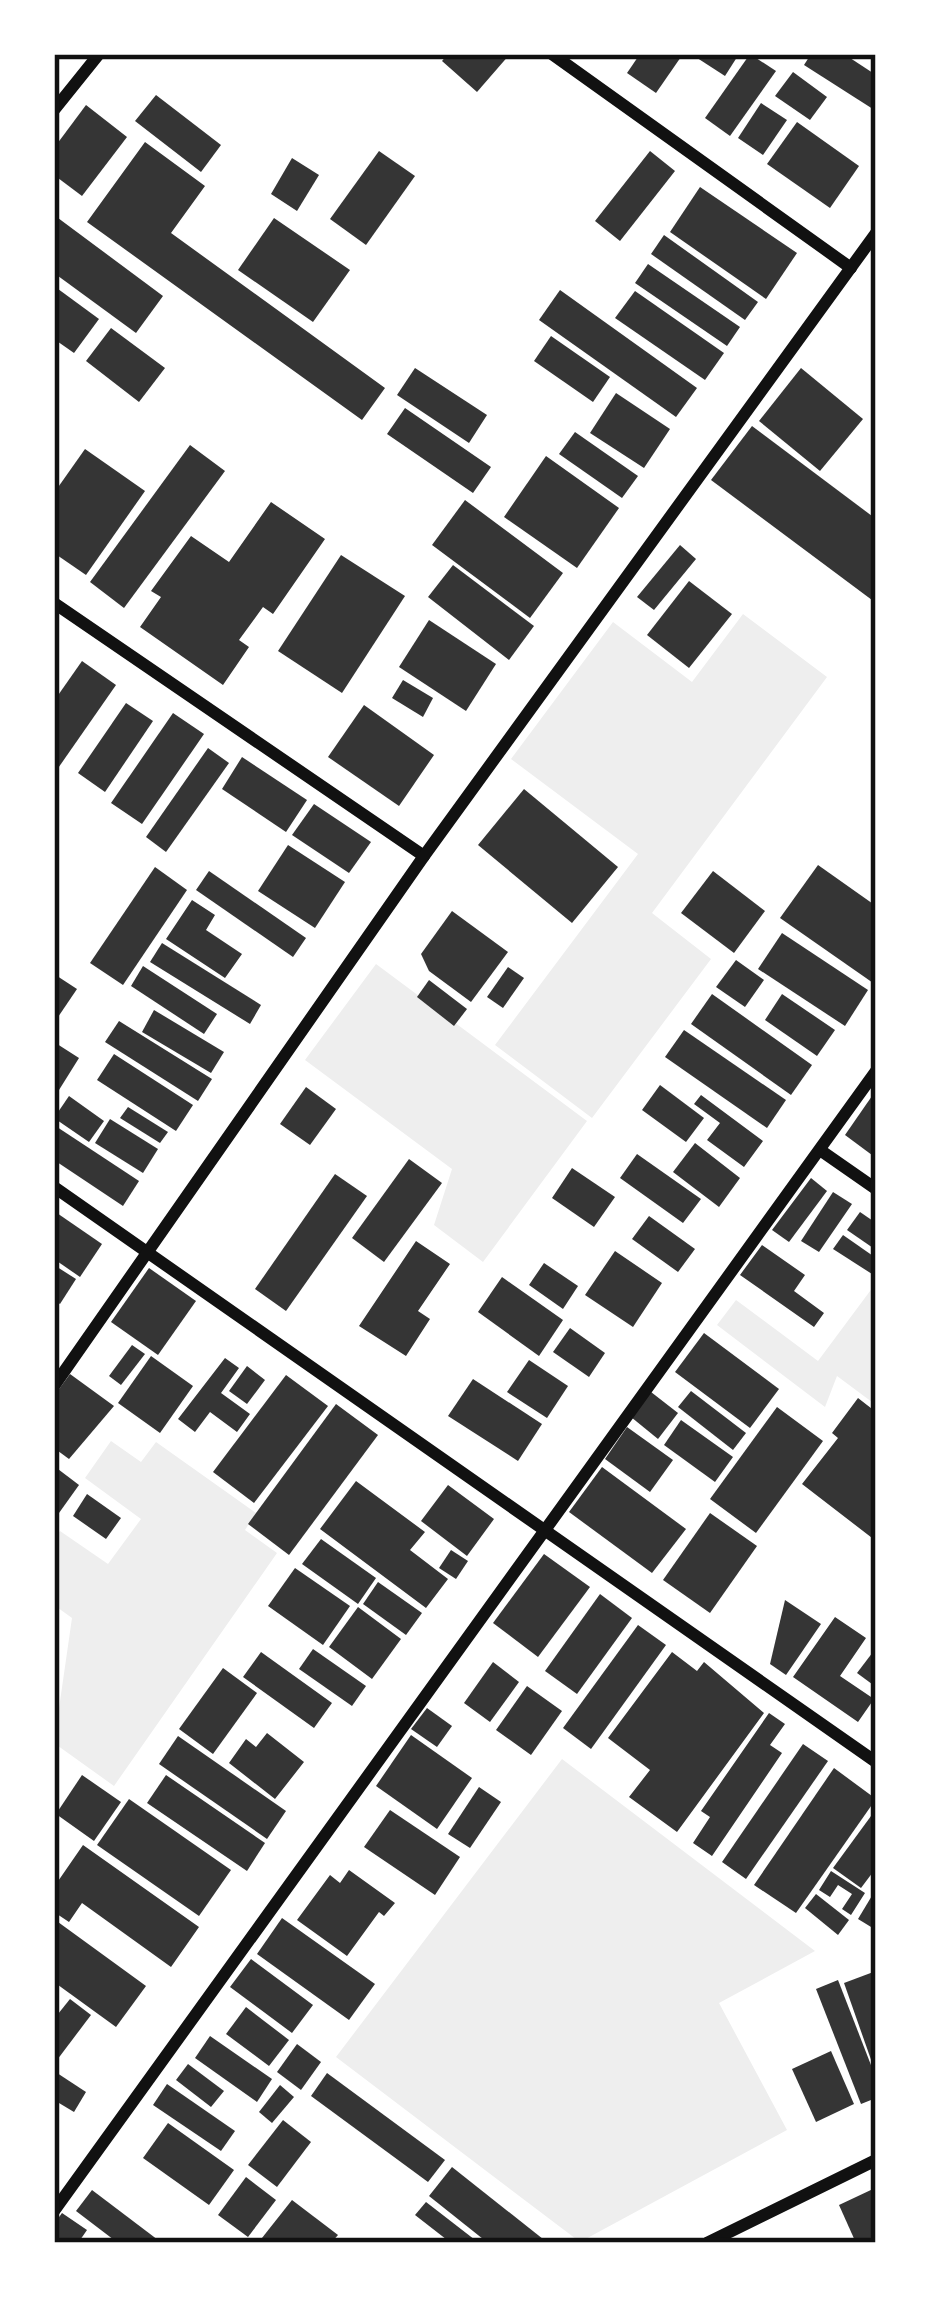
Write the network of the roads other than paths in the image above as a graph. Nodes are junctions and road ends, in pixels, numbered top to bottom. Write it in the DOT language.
graph roads {
  1 [pos="99,54"];
  2 [pos="552,54"];
  3 [pos="54,110"];
  4 [pos="876,233"];
  5 [pos="851,268"];
  6 [pos="54,602"];
  7 [pos="424,856"];
  8 [pos="876,1070"];
  9 [pos="820,1150"];
  10 [pos="54,1187"];
  11 [pos="876,1189"];
  12 [pos="151,1251"];
  13 [pos="54,1386"];
  14 [pos="545,1528"];
  15 [pos="876,1762"];
  16 [pos="876,2160"];
  17 [pos="54,2211"];
  18 [pos="707,2243"];
  1 -- 3 [label="street"];
  2 -- 5 [label="street"];
  4 -- 5 [label="street"];
  5 -- 7 [label="street"];
  6 -- 7 [label="street"];
  7 -- 12 [label="street"];
  8 -- 9 [label="street"];
  9 -- 11 [label="street"];
  9 -- 14 [label="street"];
  10 -- 12 [label="street"];
  12 -- 13 [label="street"];
  12 -- 14 [label="street"];
  14 -- 15 [label="street"];
  14 -- 17 [label="street"];
  16 -- 18 [label="street"];
}
